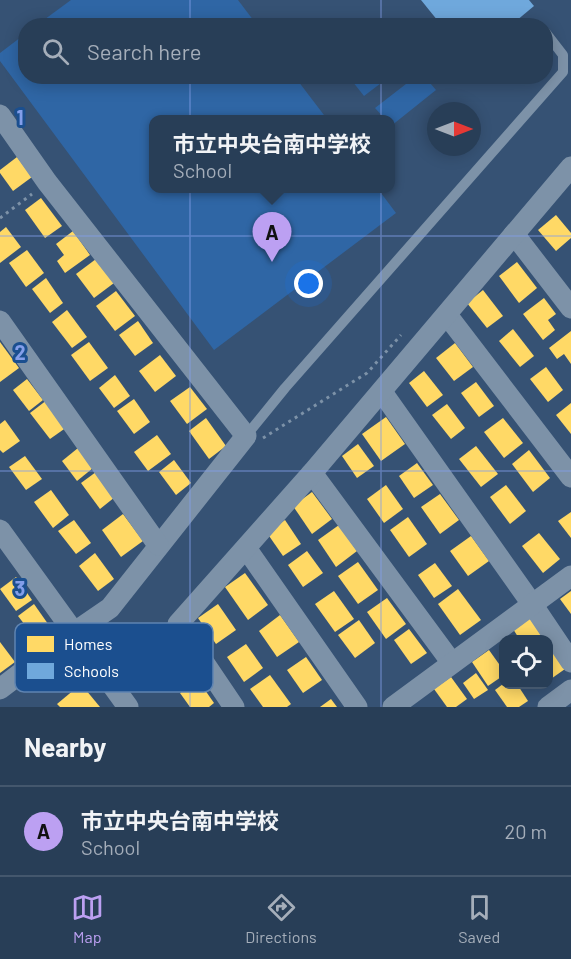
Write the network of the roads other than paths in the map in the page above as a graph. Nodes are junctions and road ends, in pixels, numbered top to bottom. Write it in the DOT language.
graph roads {
  1 [pos="553,42"];
  2 [pos="553,83"];
  3 [pos="552,84"];
  4 [pos="0,115"];
  5 [pos="571,167"];
  6 [pos="514,234"];
  7 [pos="571,308"];
  8 [pos="447,315"];
  9 [pos="0,321"];
  10 [pos="382,392"];
  11 [pos="253,438"];
  12 [pos="312,473"];
  13 [pos="571,477"];
  14 [pos="0,530"];
  15 [pos="158,545"];
  16 [pos="246,548"];
  17 [pos="571,576"];
  18 [pos="532,604"];
  19 [pos="68,623"];
  20 [pos="88,623"];
  21 [pos="179,623"];
  22 [pos="571,662"];
  23 [pos="452,663"];
  24 [pos="213,676"];
  25 [pos="15,678"];
  26 [pos="0,689"];
  27 [pos="571,690"];
  28 [pos="117,692"];
  29 [pos="128,707"];
  30 [pos="234,707"];
  31 [pos="357,707"];
  32 [pos="393,707"];
  33 [pos="548,707"];
  1 -- 2 [label="lane"];
  3 -- 11 [label="lane"];
  4 -- 11 [label="street"];
  5 -- 6 [label="street"];
  6 -- 7 [label="street"];
  6 -- 8 [label="street"];
  8 -- 10 [label="street"];
  8 -- 13 [label="street"];
  9 -- 15 [label="street"];
  10 -- 12 [label="street"];
  10 -- 18 [label="street"];
  11 -- 15 [label="street"];
  12 -- 16 [label="street"];
  12 -- 23 [label="street"];
  14 -- 19 [label="street"];
  15 -- 20 [label="street"];
  16 -- 21 [label="street"];
  16 -- 31 [label="street"];
  17 -- 18 [label="street"];
  18 -- 22 [label="street"];
  18 -- 23 [label="street"];
  23 -- 32 [label="street"];
  24 -- 30 [label="street"];
  25 -- 26 [label="street"];
  27 -- 33 [label="street"];
  28 -- 29 [label="street"];
}
